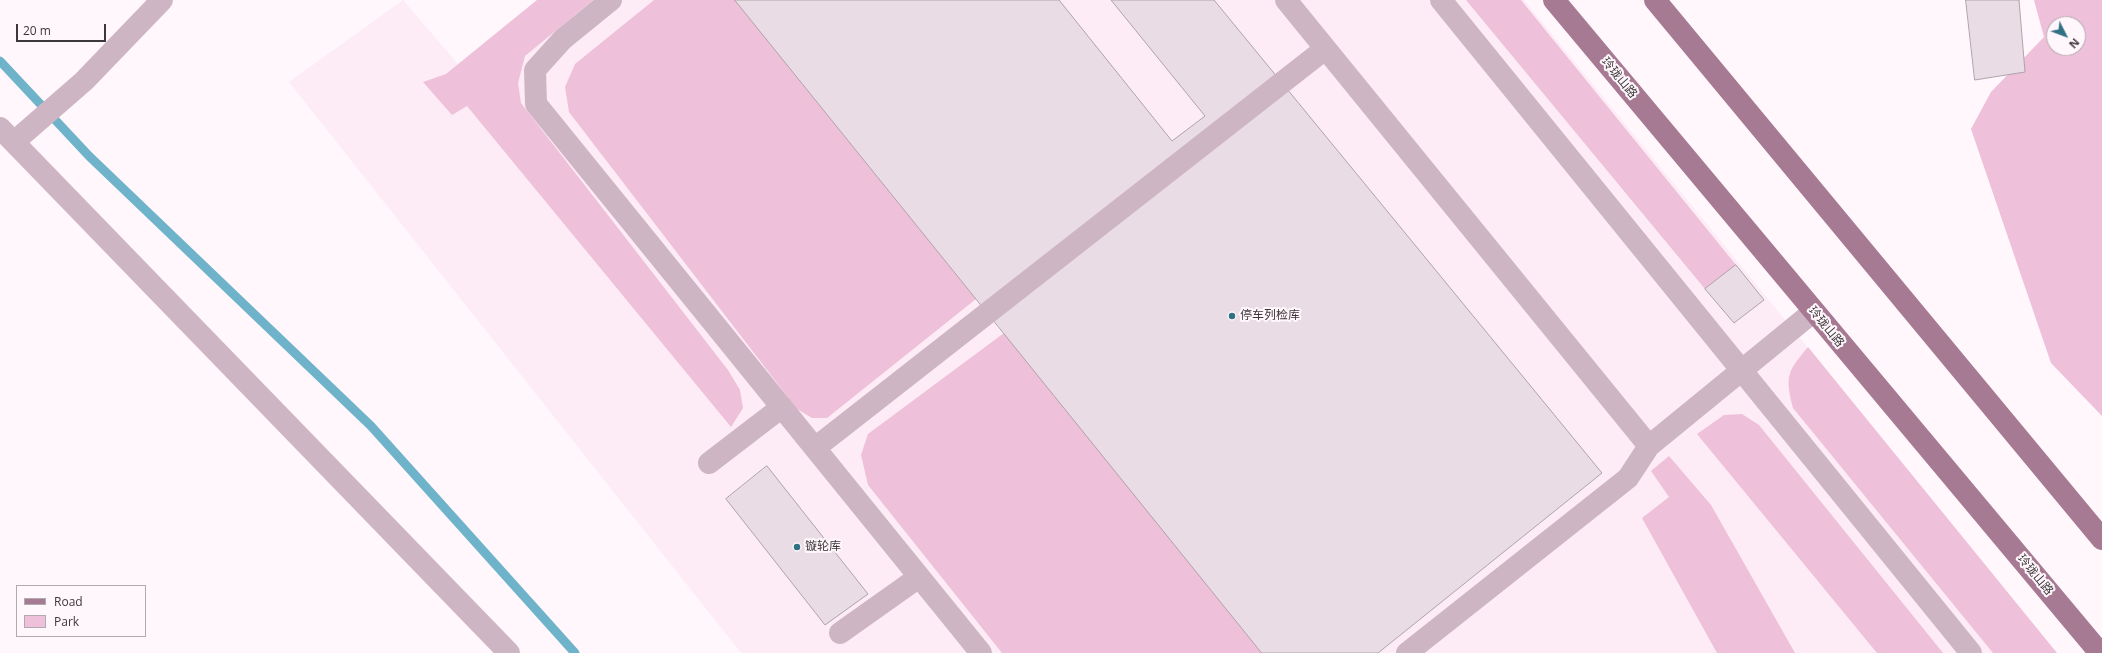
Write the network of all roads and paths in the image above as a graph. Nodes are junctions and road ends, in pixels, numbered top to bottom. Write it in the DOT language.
graph roads {
  1 [pos="162,0"];
  2 [pos="611,0"];
  3 [pos="1286,0"];
  4 [pos="1441,0"];
  5 [pos="1554,0"];
  6 [pos="1655,0"];
  7 [pos="1325,48"];
  8 [pos="7,135"];
  9 [pos="1813,312"];
  10 [pos="1742,371"];
  11 [pos="782,407"];
  12 [pos="1649,446"];
  13 [pos="815,448"];
  14 [pos="709,463"];
  15 [pos="2102,539"];
  16 [pos="920,577"];
  17 [pos="840,633"];
  18 [pos="509,653"];
  19 [pos="981,653"];
  20 [pos="1407,653"];
  21 [pos="1971,653"];
  22 [pos="2100,653"];
  1 -- 8 [label="street"];
  2 -- 11 [label="street"];
  3 -- 7 [label="street"];
  4 -- 10 [label="street"];
  5 -- 9 [label="main road, 玲珑山路"];
  6 -- 15 [label="main road"];
  7 -- 12 [label="street"];
  7 -- 13 [label="street"];
  8 -- 18 [label="street"];
  9 -- 10 [label="street"];
  9 -- 22 [label="main road, 玲珑山路"];
  10 -- 12 [label="street"];
  10 -- 21 [label="street"];
  11 -- 13 [label="street"];
  11 -- 14 [label="street"];
  12 -- 20 [label="street"];
  13 -- 16 [label="street"];
  16 -- 17 [label="street"];
  16 -- 19 [label="street"];
}
